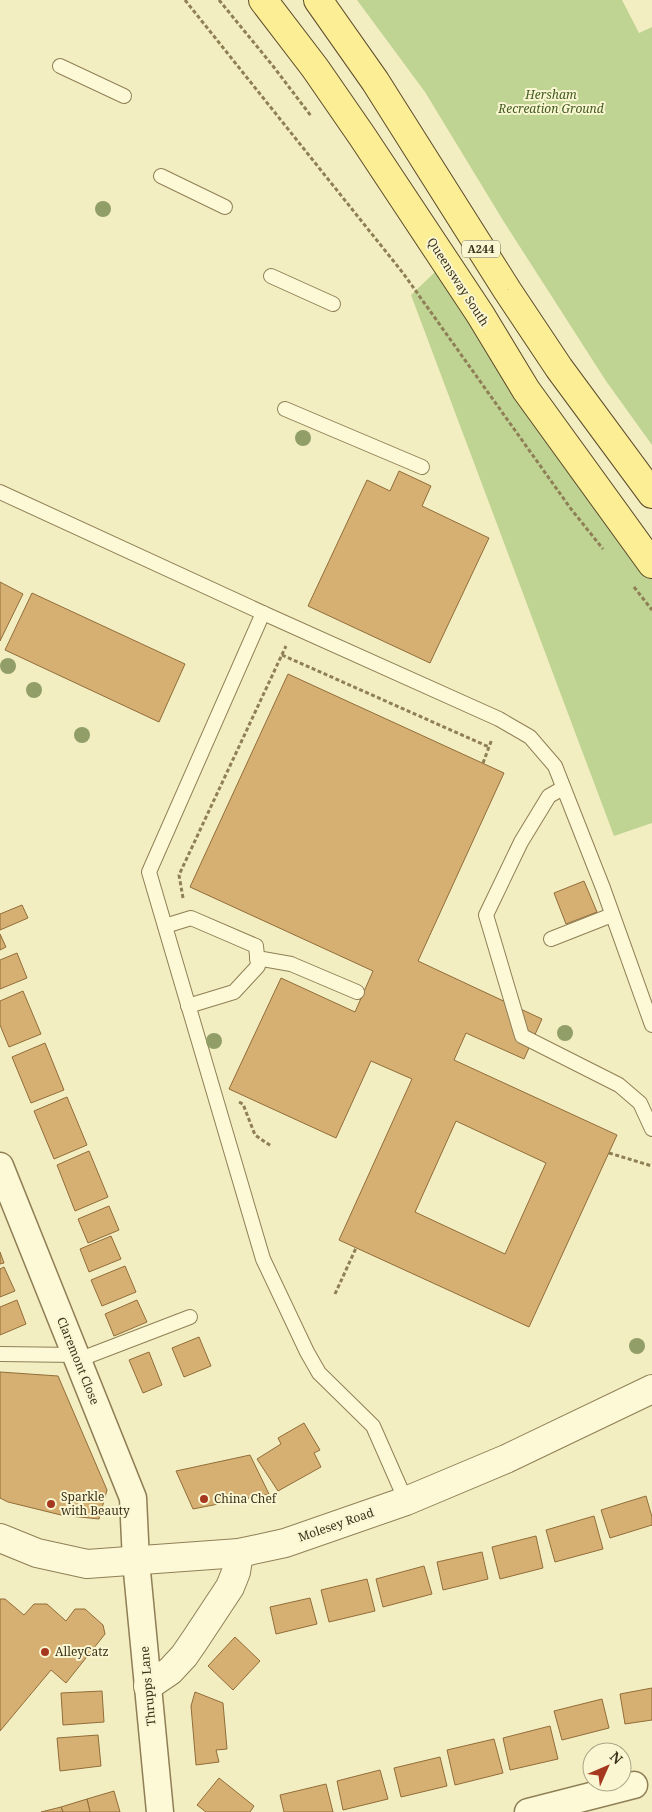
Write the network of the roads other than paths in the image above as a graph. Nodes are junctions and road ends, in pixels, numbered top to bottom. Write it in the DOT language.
graph roads {
  1 [pos="263,0"];
  2 [pos="318,0"];
  3 [pos="60,66"];
  4 [pos="124,96"];
  5 [pos="161,176"];
  6 [pos="225,207"];
  7 [pos="271,276"];
  8 [pos="333,304"];
  9 [pos="285,409"];
  10 [pos="422,467"];
  11 [pos="0,492"];
  12 [pos="652,494"];
  13 [pos="652,564"];
  14 [pos="263,613"];
  15 [pos="563,788"];
  16 [pos="612,915"];
  17 [pos="165,926"];
  18 [pos="550,939"];
  19 [pos="257,958"];
  20 [pos="357,992"];
  21 [pos="188,1006"];
  22 [pos="652,1025"];
  23 [pos="652,1129"];
  24 [pos="0,1166"];
  25 [pos="190,1317"];
  26 [pos="0,1354"];
  27 [pos="77,1358"];
  28 [pos="652,1389"];
  29 [pos="406,1501"];
  30 [pos="0,1538"];
  31 [pos="239,1553"];
  32 [pos="136,1560"];
  33 [pos="148,1686"];
  34 [pos="634,1785"];
  35 [pos="160,1812"];
  36 [pos="528,1812"];
  1 -- 13 [label="main road, Queensway South / A244"];
  2 -- 12 [label="main road, A244"];
  3 -- 4 [label="lane"];
  5 -- 6 [label="lane"];
  7 -- 8 [label="lane"];
  9 -- 10 [label="lane"];
  11 -- 14 [label="lane"];
  14 -- 15 [label="lane"];
  14 -- 17 [label="lane"];
  15 -- 16 [label="lane"];
  15 -- 23 [label="lane"];
  16 -- 18 [label="lane"];
  16 -- 22 [label="lane"];
  17 -- 19 [label="lane"];
  17 -- 21 [label="lane"];
  19 -- 20 [label="lane"];
  19 -- 21 [label="lane"];
  21 -- 29 [label="lane"];
  24 -- 27 [label="street, Claremont Close"];
  25 -- 27 [label="lane"];
  26 -- 27 [label="lane"];
  27 -- 32 [label="street, Claremont Close"];
  28 -- 29 [label="street, Molesey Road"];
  29 -- 31 [label="street, Molesey Road"];
  30 -- 32 [label="street, Molesey Road"];
  31 -- 32 [label="street, Molesey Road"];
  31 -- 33 [label="street"];
  32 -- 33 [label="street, Thrupps Lane"];
  33 -- 35 [label="street, Thrupps Lane"];
  34 -- 36 [label="street"];
}
